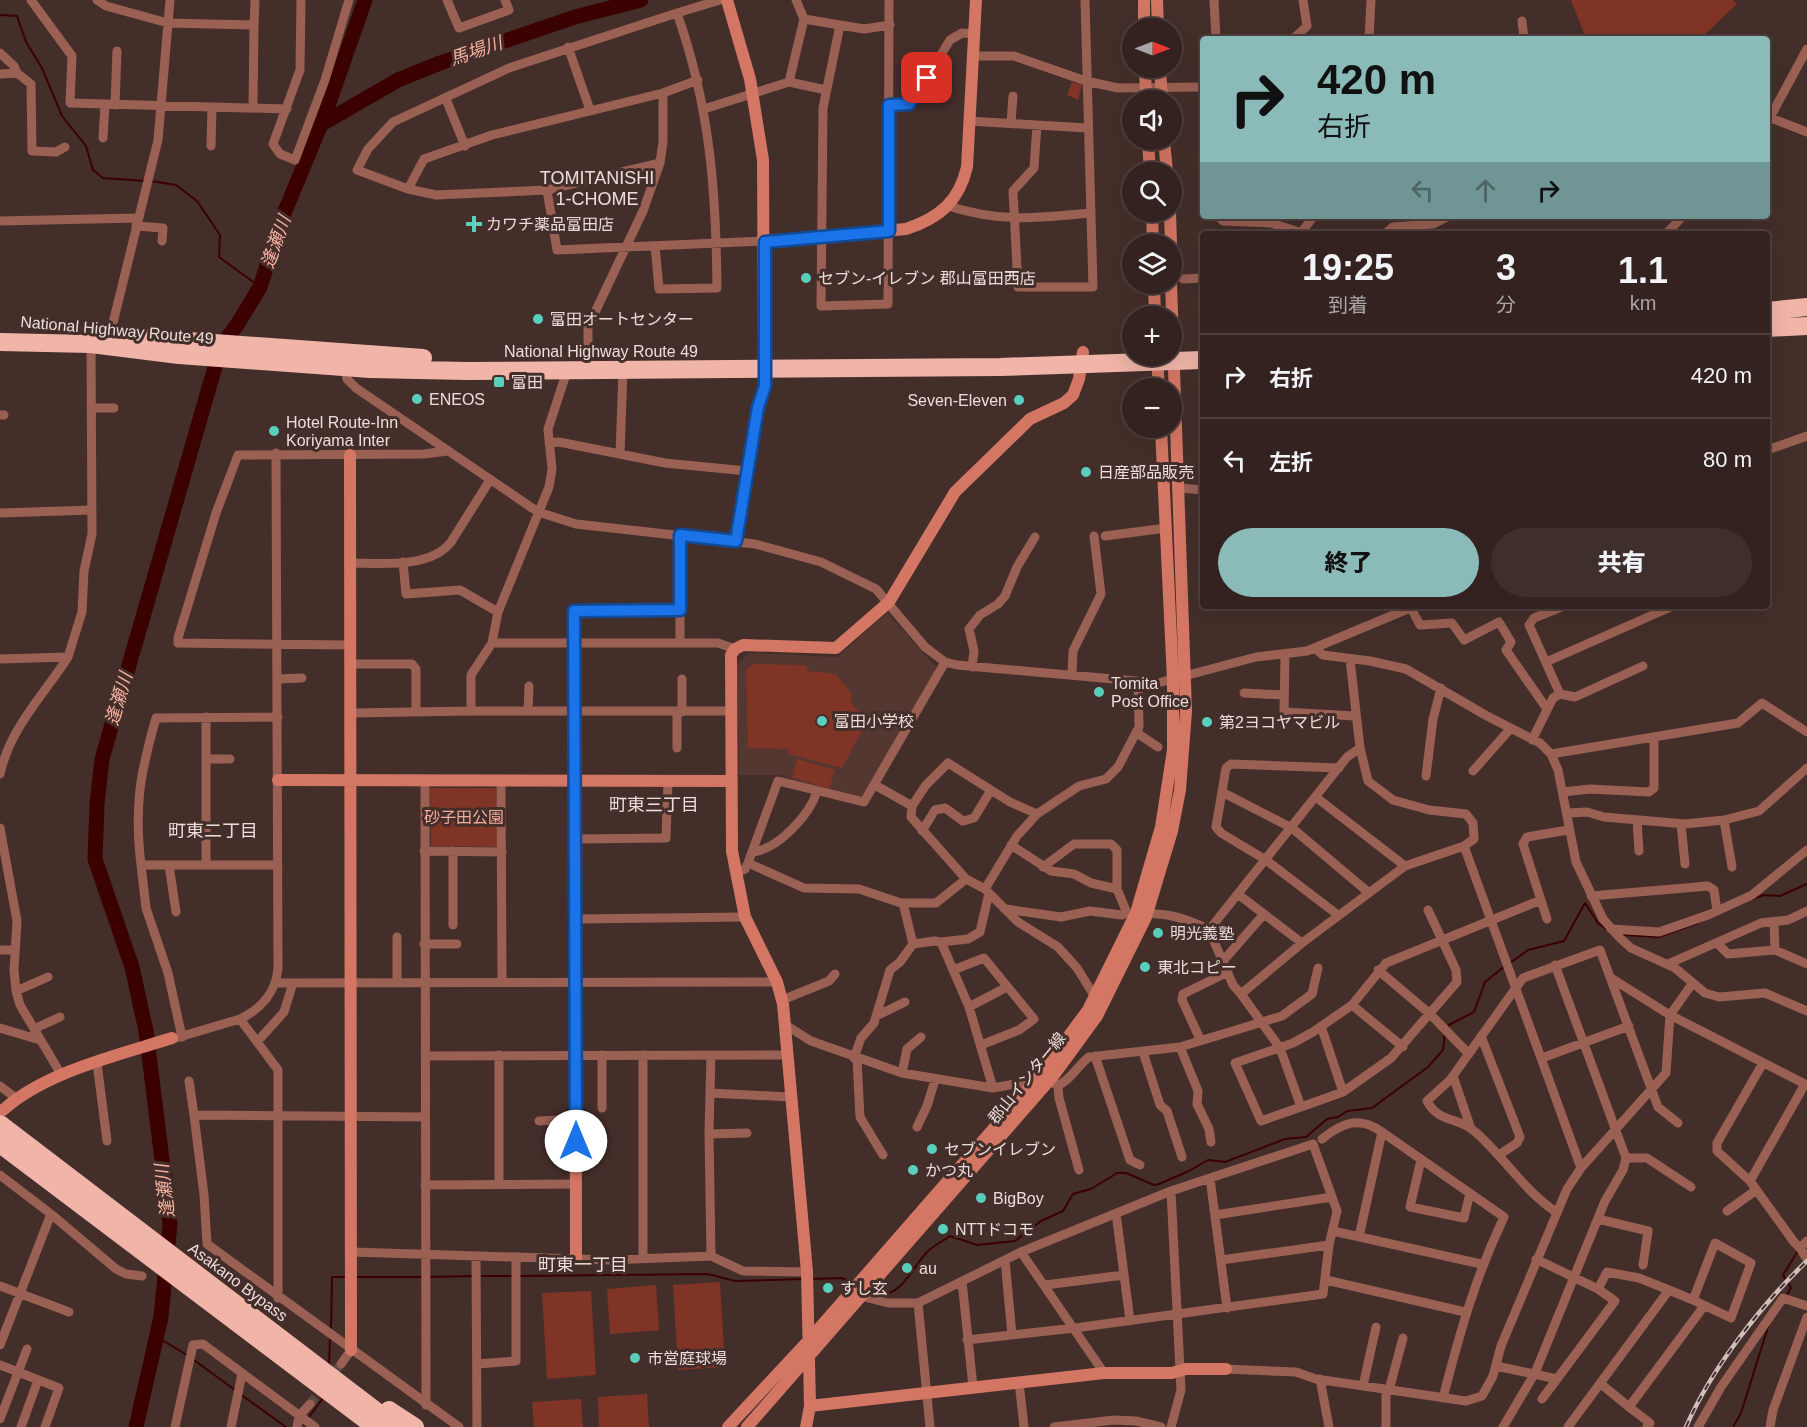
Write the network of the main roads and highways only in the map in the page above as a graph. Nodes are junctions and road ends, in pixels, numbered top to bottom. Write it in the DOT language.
graph roads {
  1 [pos="1807,307"];
  2 [pos="1770,311"];
  3 [pos="1807,315"];
  4 [pos="1770,316"];
  5 [pos="1807,326"];
  6 [pos="1770,328"];
  7 [pos="0,330"];
  8 [pos="0,342"];
  9 [pos="182,349"];
  10 [pos="1200,349"];
  11 [pos="1122,352"];
  12 [pos="1182,352"];
  13 [pos="1122,357"];
  14 [pos="1182,357"];
  15 [pos="1083,358"];
  16 [pos="344,360"];
  17 [pos="1200,360"];
  18 [pos="764,365"];
  19 [pos="1,1117"];
  20 [pos="0,1144"];
  21 [pos="143,1244"];
  22 [pos="338,1382"];
  23 [pos="360,1427"];
  24 [pos="375,1427"];
  25 [pos="397,1427"];
  26 [pos="415,1427"];
  1 -- 2 [label="highway"];
  3 -- 4 [label="highway"];
  5 -- 6 [label="highway"];
  7 -- 9 [label="highway, National Highway Route 49"];
  8 -- 9 [label="highway, National Highway Route 49"];
  9 -- 16 [label="highway, National Highway Route 49"];
  10 -- 12 [label="highway, National Highway Route 49"];
  11 -- 15 [label="highway, National Highway Route 49"];
  13 -- 15 [label="highway, National Highway Route 49"];
  14 -- 17 [label="highway, National Highway Route 49"];
  15 -- 18 [label="highway, National Highway Route 49"];
  16 -- 18 [label="highway, National Highway Route 49"];
  16 -- 18 [label="highway, National Highway Route 49"];
  19 -- 21 [label="highway, Asakano Bypass"];
  20 -- 21 [label="highway, Asakano Bypass"];
  21 -- 22 [label="highway, Asakano Bypass"];
  22 -- 23 [label="highway"];
  22 -- 24 [label="highway, Asakano Bypass"];
  22 -- 25 [label="highway, Asakano Bypass"];
  22 -- 26 [label="highway"];
}
